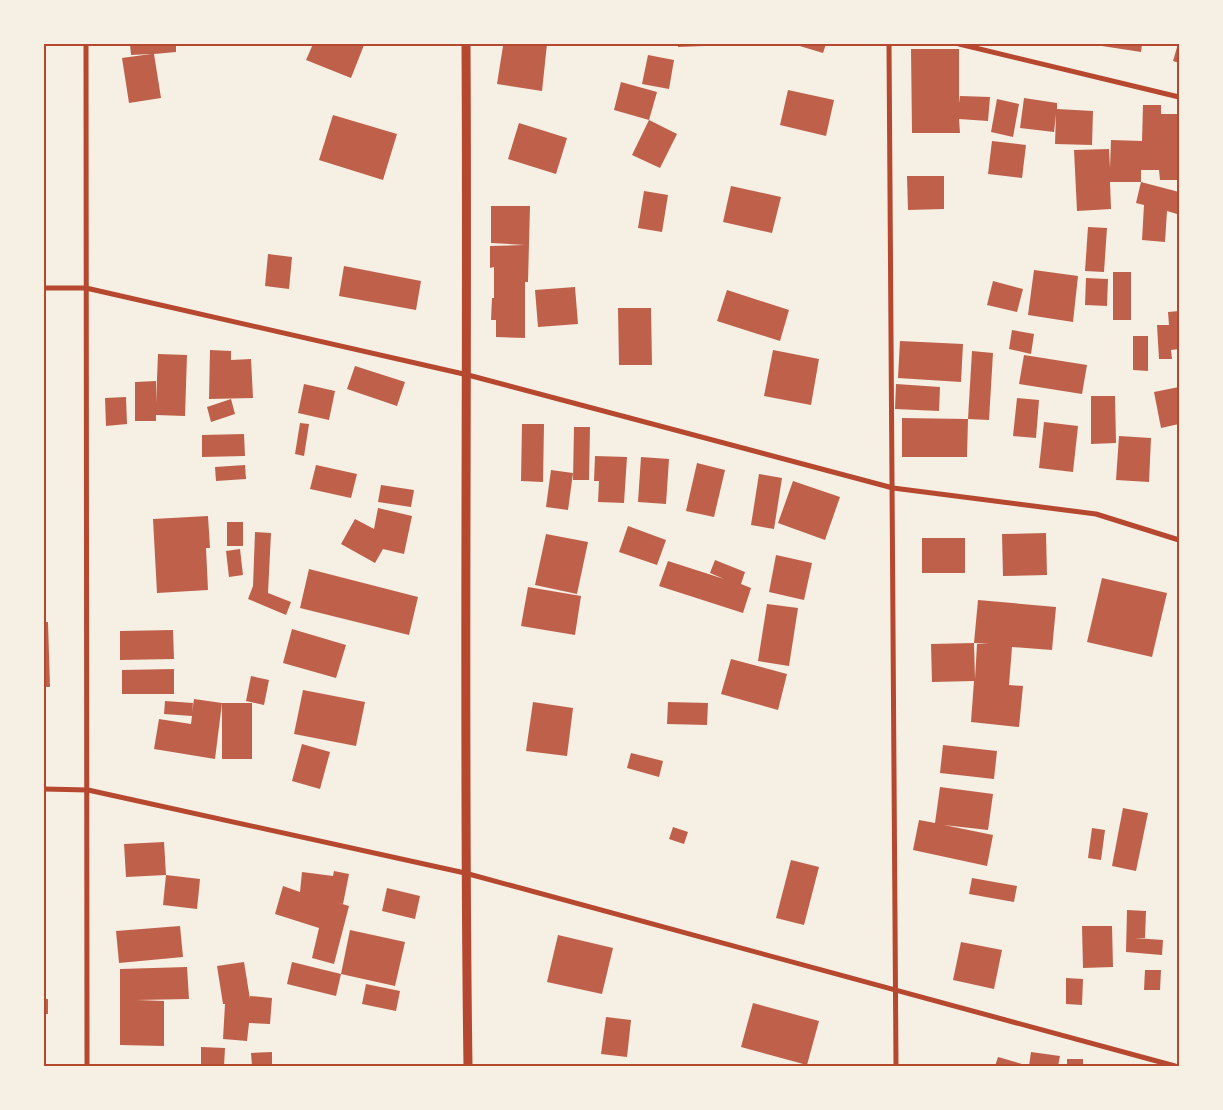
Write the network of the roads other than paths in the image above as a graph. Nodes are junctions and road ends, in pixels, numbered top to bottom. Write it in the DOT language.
graph roads {
  1 [pos="86,44"];
  2 [pos="466,44"];
  3 [pos="889,44"];
  4 [pos="959,44"];
  5 [pos="1179,97"];
  6 [pos="44,288"];
  7 [pos="86,288"];
  8 [pos="468,375"];
  9 [pos="893,488"];
  10 [pos="1179,540"];
  11 [pos="44,790"];
  12 [pos="88,790"];
  13 [pos="465,873"];
  14 [pos="896,992"];
  15 [pos="87,1066"];
  16 [pos="468,1066"];
  17 [pos="896,1066"];
  18 [pos="1175,1066"];
  1 -- 7 [label="street"];
  2 -- 8 [label="street"];
  3 -- 9 [label="street"];
  4 -- 5 [label="street"];
  6 -- 7 [label="street"];
  7 -- 8 [label="street"];
  7 -- 12 [label="street"];
  8 -- 9 [label="street"];
  8 -- 13 [label="street"];
  9 -- 10 [label="street"];
  9 -- 14 [label="street"];
  11 -- 12 [label="street"];
  12 -- 13 [label="street"];
  12 -- 15 [label="street"];
  13 -- 14 [label="street"];
  13 -- 16 [label="street"];
  14 -- 17 [label="street"];
  14 -- 18 [label="street"];
}
